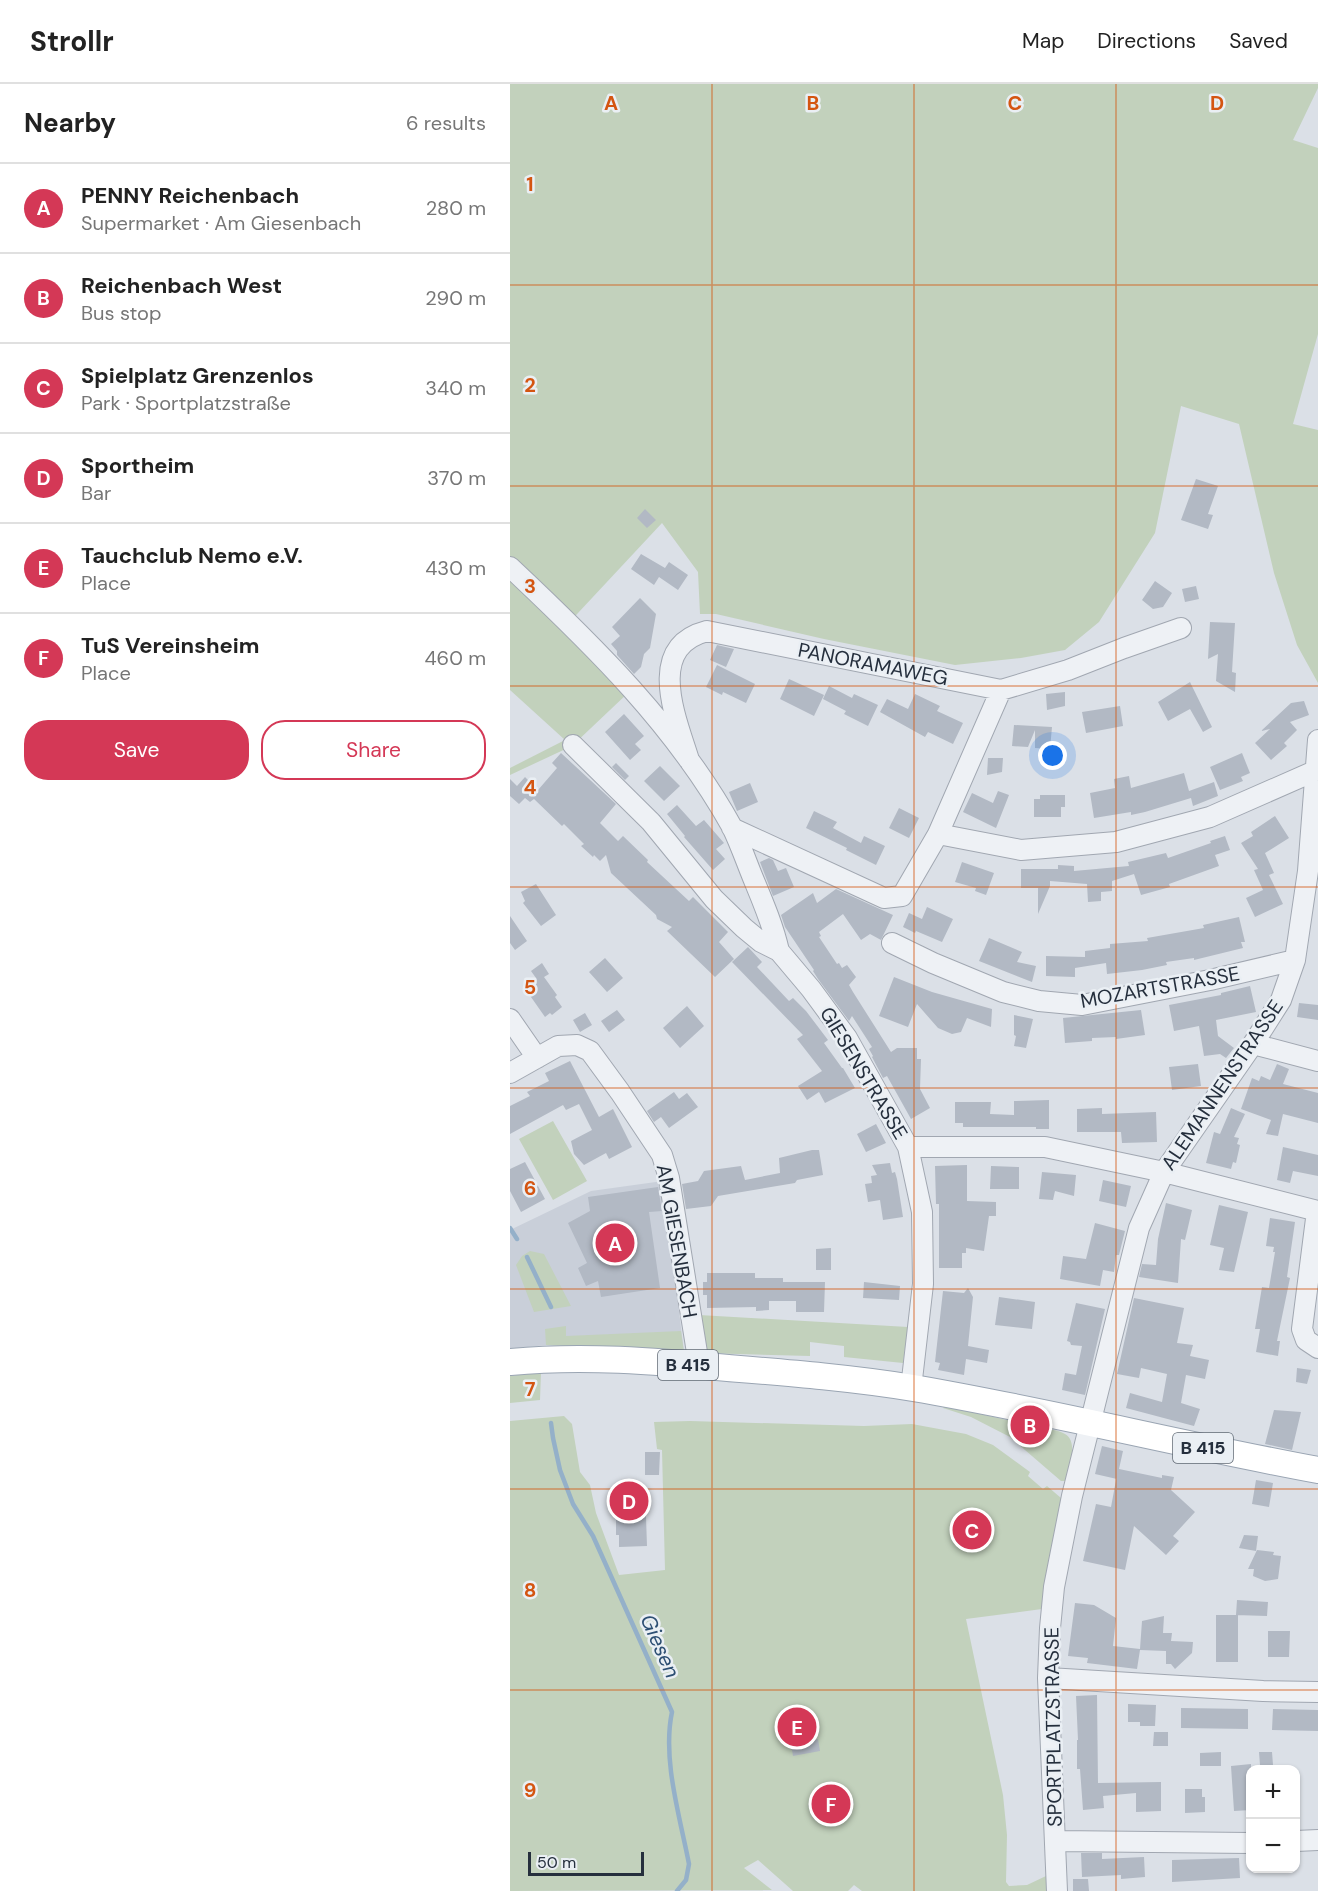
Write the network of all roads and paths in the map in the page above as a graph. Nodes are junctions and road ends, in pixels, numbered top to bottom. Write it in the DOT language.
graph roads {
  1 [pos="510,567"];
  2 [pos="1181,628"];
  3 [pos="1002,690"];
  4 [pos="1318,740"];
  5 [pos="573,745"];
  6 [pos="689,760"];
  7 [pos="1317,770"];
  8 [pos="732,828"];
  9 [pos="938,834"];
  10 [pos="892,943"];
  11 [pos="779,951"];
  12 [pos="1295,960"];
  13 [pos="510,1019"];
  14 [pos="1253,1044"];
  15 [pos="537,1058"];
  16 [pos="1318,1061"];
  17 [pos="510,1073"];
  18 [pos="908,1147"];
  19 [pos="1164,1172"];
  20 [pos="1317,1211"];
  21 [pos="1318,1348"];
  22 [pos="510,1362"];
  23 [pos="699,1365"];
  24 [pos="911,1388"];
  25 [pos="1089,1422"];
  26 [pos="1318,1470"];
  27 [pos="1048,1678"];
  28 [pos="1318,1692"];
  29 [pos="1318,1840"];
  30 [pos="1056,1841"];
  31 [pos="1300,1841"];
  32 [pos="1246,1843"];
  33 [pos="1057,1891"];
  1 -- 6 [label="street, GIESENSTRASSE"];
  2 -- 3 [label="street, PANORAMAWEG"];
  3 -- 6 [label="street, PANORAMAWEG"];
  3 -- 9 [label="street"];
  4 -- 7 [label="street, ALEMANNENSTRASSE"];
  5 -- 11 [label="street, GIESENSTRASSE"];
  6 -- 8 [label="street, GIESENSTRASSE"];
  7 -- 9 [label="street"];
  7 -- 12 [label="street, ALEMANNENSTRASSE"];
  8 -- 9 [label="street"];
  8 -- 11 [label="street, GIESENSTRASSE"];
  10 -- 12 [label="street, MOZARTSTRASSE"];
  11 -- 18 [label="street, GIESENSTRASSE"];
  12 -- 14 [label="street, ALEMANNENSTRASSE"];
  13 -- 15 [label="street"];
  14 -- 16 [label="street"];
  14 -- 19 [label="street, ALEMANNENSTRASSE"];
  15 -- 17 [label="street, AM GIESENBACH"];
  15 -- 23 [label="street, AM GIESENBACH"];
  18 -- 19 [label="street"];
  18 -- 24 [label="street, GIESENSTRASSE"];
  19 -- 20 [label="street"];
  19 -- 25 [label="street, ALEMANNENSTRASSE"];
  20 -- 21 [label="street"];
  22 -- 23 [label="main road, B 415"];
  23 -- 24 [label="main road, B 415"];
  24 -- 25 [label="main road, B 415"];
  25 -- 26 [label="main road, B 415"];
  25 -- 27 [label="street, SPORTPLATZSTRASSE"];
  27 -- 28 [label="street"];
  27 -- 30 [label="street, SPORTPLATZSTRASSE"];
  29 -- 31 [label="street"];
  30 -- 32 [label="street"];
  30 -- 33 [label="street, SPORTPLATZSTRASSE"];
}
